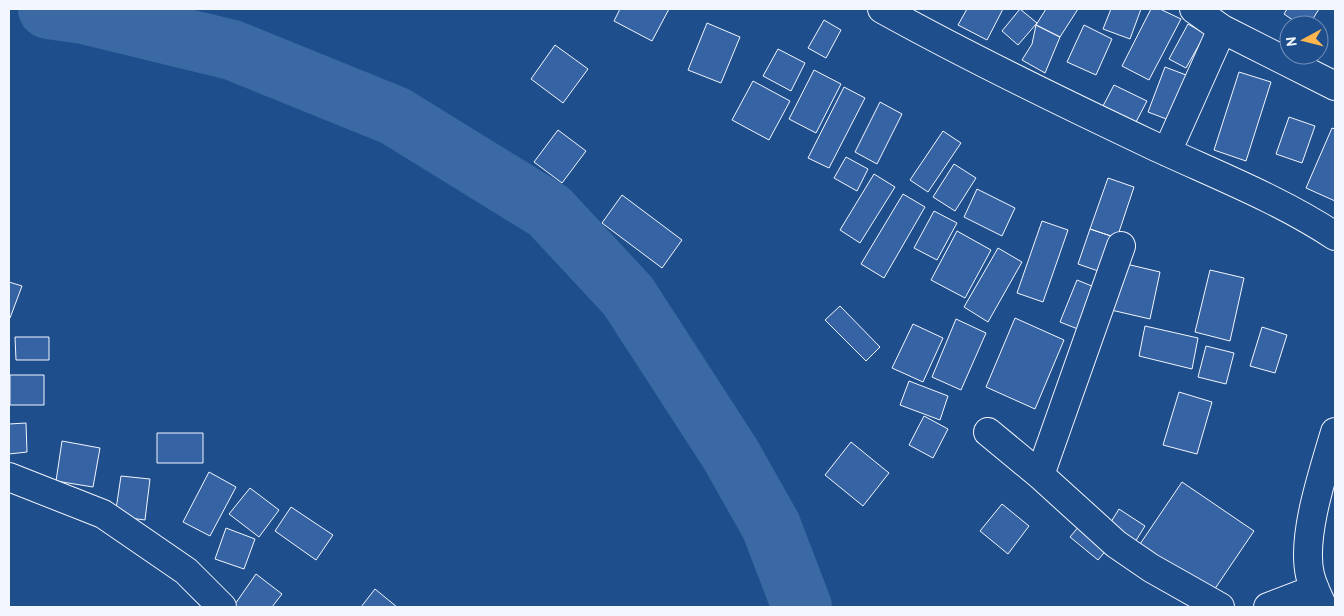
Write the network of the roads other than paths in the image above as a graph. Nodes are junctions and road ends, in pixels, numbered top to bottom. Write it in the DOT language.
graph roads {
  1 [pos="882,9"];
  2 [pos="1194,9"];
  3 [pos="1222,29"];
  4 [pos="1335,86"];
  5 [pos="1167,152"];
  6 [pos="1335,236"];
  7 [pos="1121,246"];
  8 [pos="988,432"];
  9 [pos="1335,432"];
  10 [pos="1040,475"];
  11 [pos="9,477"];
  12 [pos="1319,598"];
  13 [pos="222,607"];
  14 [pos="1220,607"];
  15 [pos="1268,607"];
  1 -- 5 [label="street"];
  2 -- 3 [label="street"];
  3 -- 4 [label="street"];
  3 -- 5 [label="street"];
  5 -- 6 [label="street"];
  7 -- 10 [label="street"];
  8 -- 10 [label="street"];
  9 -- 12 [label="street"];
  10 -- 14 [label="street"];
  11 -- 13 [label="street"];
  12 -- 15 [label="street"];
}
